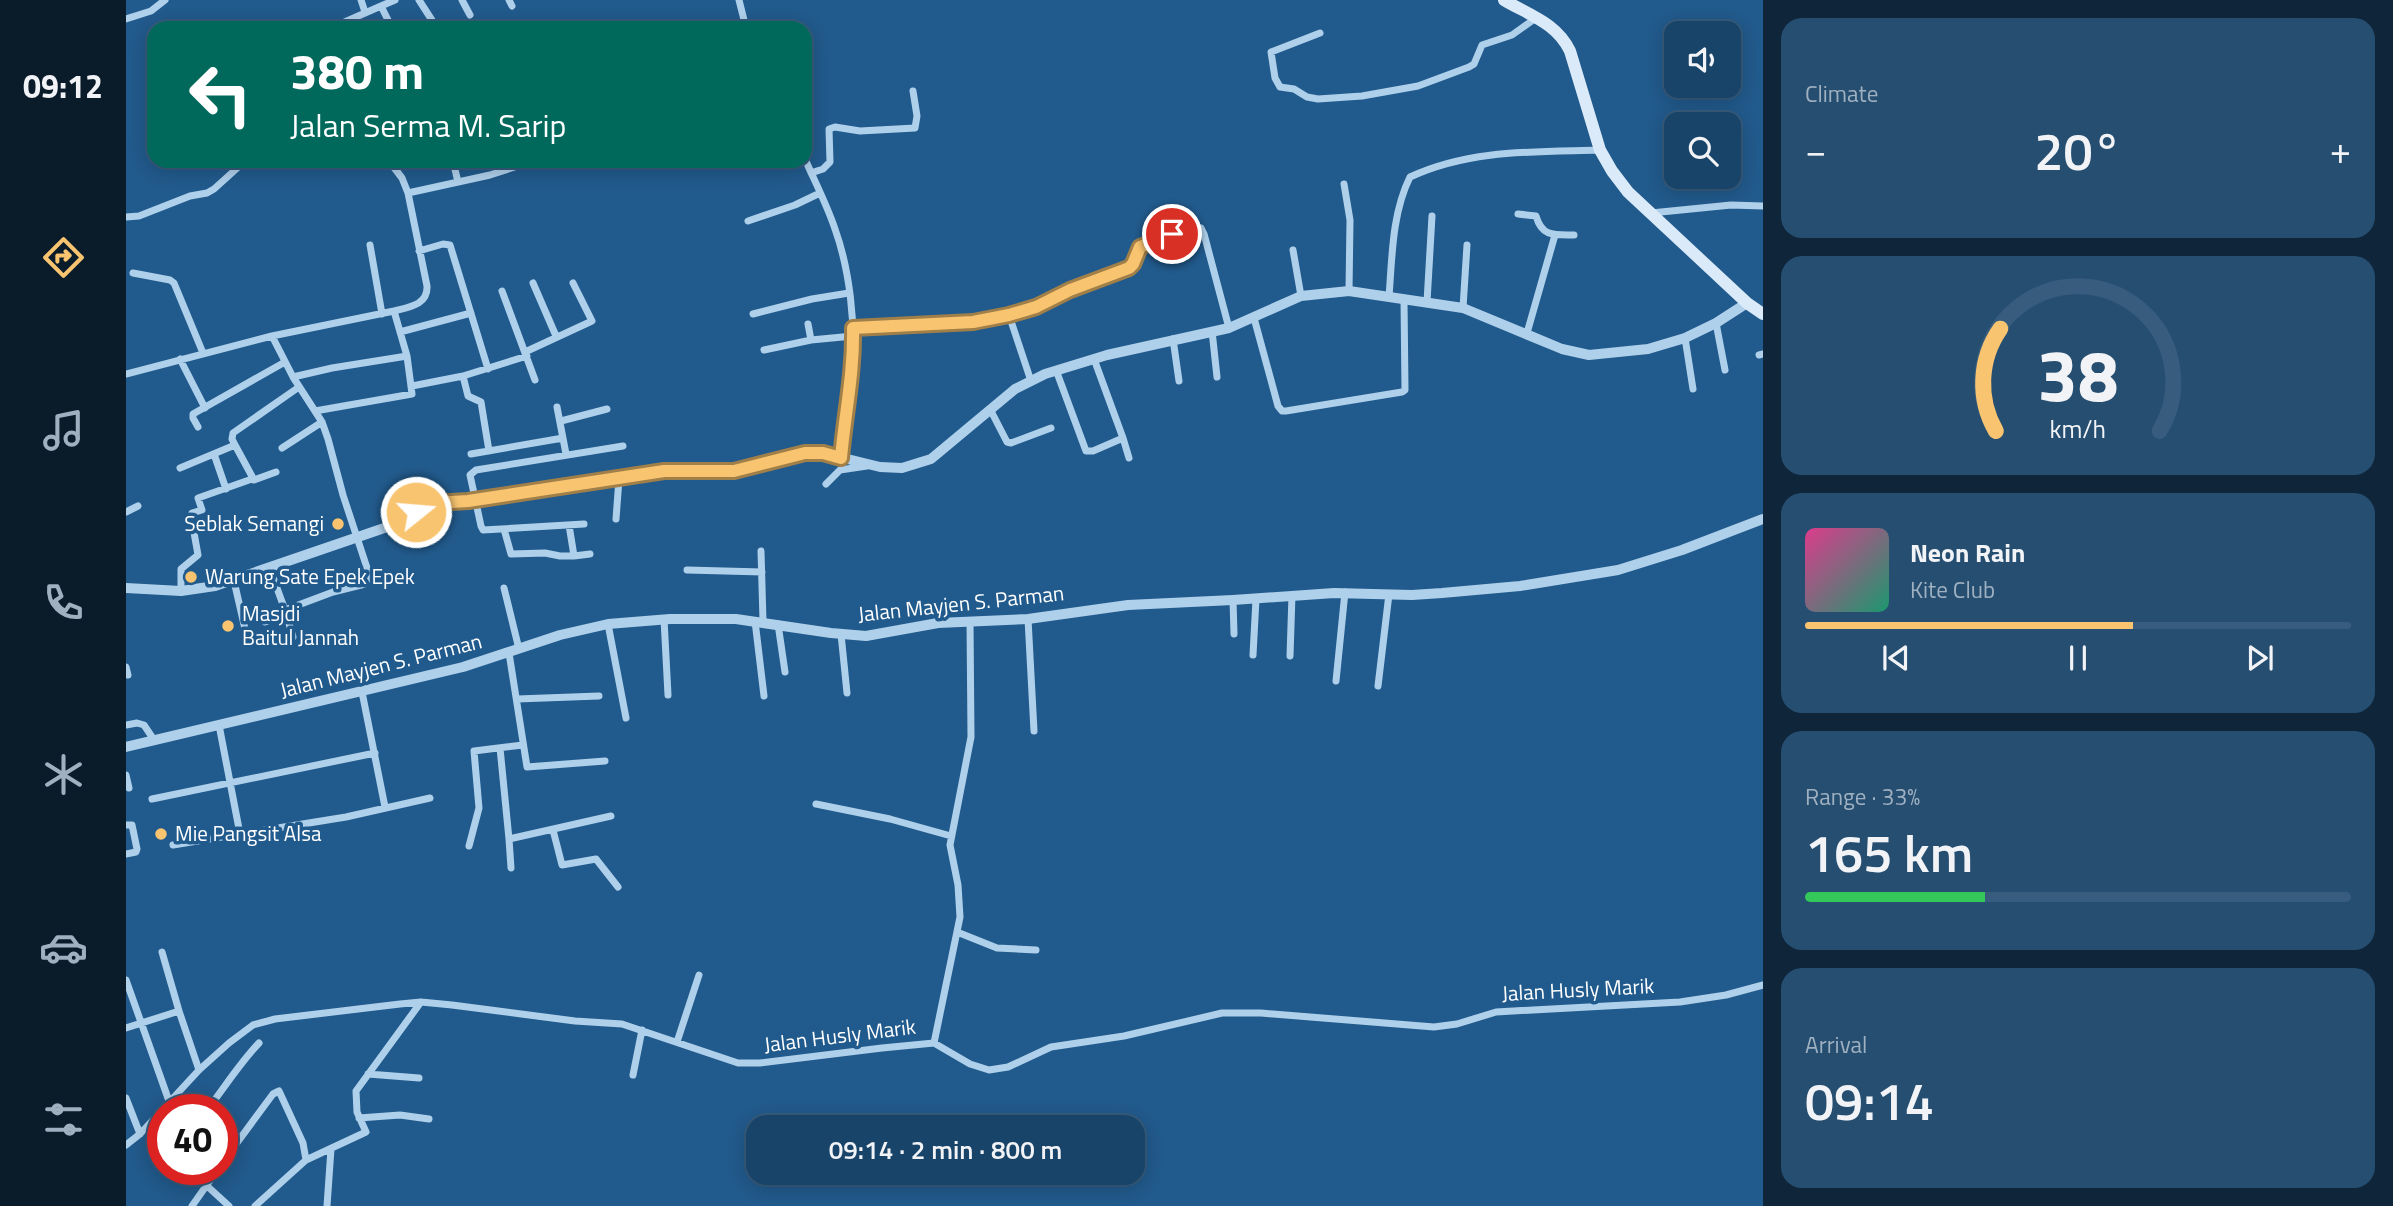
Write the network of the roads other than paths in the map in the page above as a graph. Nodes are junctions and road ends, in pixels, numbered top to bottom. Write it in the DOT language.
graph roads {
  1 [pos="165,0"];
  2 [pos="361,0"];
  3 [pos="395,0"];
  4 [pos="419,0"];
  5 [pos="462,0"];
  6 [pos="739,0"];
  7 [pos="1504,0"];
  8 [pos="381,6"];
  9 [pos="365,12"];
  10 [pos="470,15"];
  11 [pos="1536,18"];
  12 [pos="126,19"];
  13 [pos="346,21"];
  14 [pos="388,21"];
  15 [pos="432,21"];
  16 [pos="744,21"];
  17 [pos="1320,33"];
  18 [pos="913,91"];
  19 [pos="1600,150"];
  20 [pos="236,168"];
  21 [pos="394,168"];
  22 [pos="455,168"];
  23 [pos="505,168"];
  24 [pos="809,168"];
  25 [pos="811,173"];
  26 [pos="458,182"];
  27 [pos="1344,184"];
  28 [pos="408,193"];
  29 [pos="820,193"];
  30 [pos="1763,206"];
  31 [pos="1518,214"];
  32 [pos="1651,214"];
  33 [pos="1432,216"];
  34 [pos="126,217"];
  35 [pos="748,221"];
  36 [pos="1555,235"];
  37 [pos="1574,235"];
  38 [pos="1468,245"];
  39 [pos="370,246"];
  40 [pos="1293,250"];
  41 [pos="419,251"];
  42 [pos="133,273"];
  43 [pos="533,282"];
  44 [pos="573,283"];
  45 [pos="502,291"];
  46 [pos="1349,291"];
  47 [pos="849,293"];
  48 [pos="1301,296"];
  49 [pos="1389,297"];
  50 [pos="1404,300"];
  51 [pos="1427,302"];
  52 [pos="1747,303"];
  53 [pos="1463,308"];
  54 [pos="394,312"];
  55 [pos="471,313"];
  56 [pos="382,314"];
  57 [pos="753,314"];
  58 [pos="1763,314"];
  59 [pos="1009,315"];
  60 [pos="1254,318"];
  61 [pos="1716,323"];
  62 [pos="808,324"];
  63 [pos="1229,328"];
  64 [pos="1212,331"];
  65 [pos="400,332"];
  66 [pos="853,332"];
  67 [pos="1527,333"];
  68 [pos="272,336"];
  69 [pos="556,337"];
  70 [pos="1685,338"];
  71 [pos="1172,339"];
  72 [pos="811,340"];
  73 [pos="764,350"];
  74 [pos="203,353"];
  75 [pos="526,354"];
  76 [pos="407,356"];
  77 [pos="180,359"];
  78 [pos="1094,359"];
  79 [pos="285,362"];
  80 [pos="488,369"];
  81 [pos="1056,370"];
  82 [pos="1725,370"];
  83 [pos="126,374"];
  84 [pos="463,376"];
  85 [pos="293,377"];
  86 [pos="1217,377"];
  87 [pos="535,380"];
  88 [pos="1031,381"];
  89 [pos="1179,381"];
  90 [pos="412,386"];
  91 [pos="299,387"];
  92 [pos="1693,389"];
  93 [pos="557,407"];
  94 [pos="205,408"];
  95 [pos="607,408"];
  96 [pos="990,409"];
  97 [pos="315,411"];
  98 [pos="561,421"];
  99 [pos="322,422"];
  100 [pos="198,427"];
  101 [pos="1051,428"];
  102 [pos="564,438"];
  103 [pos="1122,438"];
  104 [pos="235,445"];
  105 [pos="623,446"];
  106 [pos="282,447"];
  107 [pos="489,451"];
  108 [pos="214,454"];
  109 [pos="471,454"];
  110 [pos="566,454"];
  111 [pos="841,458"];
  112 [pos="1129,458"];
  113 [pos="871,466"];
  114 [pos="180,468"];
  115 [pos="275,472"];
  116 [pos="253,479"];
  117 [pos="619,479"];
  118 [pos="826,484"];
  119 [pos="226,489"];
  120 [pos="476,500"];
  121 [pos="138,506"];
  122 [pos="126,512"];
  123 [pos="616,519"];
  124 [pos="1763,519"];
  125 [pos="584,524"];
  126 [pos="569,525"];
  127 [pos="504,529"];
  128 [pos="358,536"];
  129 [pos="761,551"];
  130 [pos="590,554"];
  131 [pos="574,556"];
  132 [pos="271,569"];
  133 [pos="687,570"];
  134 [pos="762,572"];
  135 [pos="234,581"];
  136 [pos="126,588"];
  137 [pos="504,588"];
  138 [pos="181,591"];
  139 [pos="1345,592"];
  140 [pos="1388,594"];
  141 [pos="1292,595"];
  142 [pos="1256,599"];
  143 [pos="1233,600"];
  144 [pos="286,612"];
  145 [pos="664,619"];
  146 [pos="1028,619"];
  147 [pos="759,621"];
  148 [pos="970,621"];
  149 [pos="265,622"];
  150 [pos="608,624"];
  151 [pos="778,624"];
  152 [pos="245,629"];
  153 [pos="841,634"];
  154 [pos="1234,634"];
  155 [pos="293,637"];
  156 [pos="514,651"];
  157 [pos="1253,655"];
  158 [pos="1290,656"];
  159 [pos="785,672"];
  160 [pos="1336,681"];
  161 [pos="1378,686"];
  162 [pos="362,692"];
  163 [pos="847,693"];
  164 [pos="668,695"];
  165 [pos="599,696"];
  166 [pos="764,696"];
  167 [pos="517,699"];
  168 [pos="626,718"];
  169 [pos="126,725"];
  170 [pos="219,725"];
  171 [pos="1034,731"];
  172 [pos="154,740"];
  173 [pos="523,745"];
  174 [pos="126,747"];
  175 [pos="500,748"];
  176 [pos="375,753"];
  177 [pos="605,761"];
  178 [pos="126,775"];
  179 [pos="230,782"];
  180 [pos="129,788"];
  181 [pos="430,798"];
  182 [pos="152,799"];
  183 [pos="816,804"];
  184 [pos="386,807"];
  185 [pos="611,816"];
  186 [pos="126,825"];
  187 [pos="553,830"];
  188 [pos="240,834"];
  189 [pos="951,836"];
  190 [pos="509,839"];
  191 [pos="173,845"];
  192 [pos="469,846"];
  193 [pos="126,854"];
  194 [pos="511,868"];
  195 [pos="618,887"];
  196 [pos="957,932"];
  197 [pos="1036,950"];
  198 [pos="162,952"];
  199 [pos="699,975"];
  200 [pos="126,980"];
  201 [pos="1763,985"];
  202 [pos="421,1002"];
  203 [pos="179,1011"];
  204 [pos="141,1023"];
  205 [pos="126,1028"];
  206 [pos="642,1030"];
  207 [pos="677,1042"];
  208 [pos="258,1043"];
  209 [pos="934,1043"];
  210 [pos="199,1070"];
  211 [pos="368,1074"];
  212 [pos="633,1076"];
  213 [pos="419,1078"];
  214 [pos="166,1094"];
  215 [pos="176,1094"];
  216 [pos="219,1094"];
  217 [pos="126,1098"];
  218 [pos="359,1118"];
  219 [pos="429,1119"];
  220 [pos="147,1126"];
  221 [pos="140,1134"];
  222 [pos="238,1141"];
  223 [pos="126,1145"];
  224 [pos="331,1149"];
  225 [pos="306,1160"];
  226 [pos="206,1185"];
  227 [pos="191,1206"];
  228 [pos="229,1206"];
  229 [pos="255,1206"];
  230 [pos="327,1206"];
  1 -- 12 [label="street"];
  2 -- 9 [label="street"];
  3 -- 8 [label="street"];
  4 -- 15 [label="street"];
  5 -- 10 [label="street"];
  6 -- 16 [label="street"];
  7 -- 11 [label="main road"];
  8 -- 9 [label="street"];
  8 -- 14 [label="street"];
  9 -- 13 [label="street"];
  11 -- 17 [label="street"];
  11 -- 19 [label="main road"];
  18 -- 25 [label="street"];
  19 -- 32 [label="main road"];
  19 -- 49 [label="street"];
  20 -- 34 [label="street"];
  21 -- 28 [label="street"];
  22 -- 26 [label="street"];
  23 -- 26 [label="street"];
  24 -- 25 [label="street"];
  25 -- 29 [label="street"];
  26 -- 28 [label="street"];
  27 -- 46 [label="street"];
  28 -- 41 [label="street"];
  29 -- 35 [label="street"];
  29 -- 47 [label="street"];
  30 -- 32 [label="street"];
  31 -- 36 [label="street"];
  32 -- 52 [label="main road"];
  33 -- 51 [label="street"];
  36 -- 37 [label="street"];
  36 -- 67 [label="street"];
  38 -- 53 [label="street"];
  39 -- 56 [label="street"];
  40 -- 48 [label="street"];
  41 -- 54 [label="street"];
  41 -- 55 [label="street"];
  42 -- 74 [label="street"];
  43 -- 69 [label="street"];
  44 -- 69 [label="street"];
  45 -- 75 [label="street"];
  46 -- 48 [label="street"];
  46 -- 49 [label="street"];
  47 -- 57 [label="street"];
  47 -- 66 [label="street"];
  48 -- 60 [label="street"];
  49 -- 50 [label="street"];
  50 -- 51 [label="street"];
  50 -- 60 [label="street"];
  51 -- 53 [label="street"];
  52 -- 58 [label="main road"];
  52 -- 61 [label="street"];
  53 -- 67 [label="street"];
  54 -- 56 [label="street"];
  54 -- 65 [label="street"];
  55 -- 65 [label="street"];
  55 -- 80 [label="street"];
  56 -- 68 [label="street"];
  59 -- 63 [label="street"];
  59 -- 66 [label="street"];
  59 -- 88 [label="street"];
  60 -- 63 [label="street"];
  61 -- 70 [label="street"];
  61 -- 82 [label="street"];
  62 -- 72 [label="street"];
  63 -- 64 [label="street"];
  64 -- 71 [label="street"];
  64 -- 86 [label="street"];
  65 -- 76 [label="street"];
  66 -- 72 [label="street"];
  66 -- 111 [label="street"];
  67 -- 70 [label="street"];
  68 -- 74 [label="street"];
  68 -- 79 [label="street"];
  69 -- 75 [label="street"];
  70 -- 92 [label="street"];
  71 -- 78 [label="street"];
  71 -- 89 [label="street"];
  72 -- 73 [label="street"];
  74 -- 77 [label="street"];
  75 -- 80 [label="street"];
  75 -- 87 [label="street"];
  76 -- 85 [label="street"];
  76 -- 90 [label="street"];
  77 -- 83 [label="street"];
  77 -- 94 [label="street"];
  78 -- 81 [label="street"];
  78 -- 103 [label="street"];
  79 -- 85 [label="street"];
  79 -- 94 [label="street"];
  80 -- 84 [label="street"];
  81 -- 88 [label="street"];
  81 -- 103 [label="street"];
  84 -- 90 [label="street"];
  84 -- 107 [label="street"];
  85 -- 91 [label="street"];
  88 -- 96 [label="street"];
  90 -- 97 [label="street"];
  91 -- 97 [label="street"];
  91 -- 104 [label="street"];
  93 -- 98 [label="street"];
  94 -- 100 [label="street"];
  95 -- 98 [label="street"];
  96 -- 101 [label="street"];
  96 -- 113 [label="street"];
  97 -- 99 [label="street"];
  98 -- 102 [label="street"];
  99 -- 106 [label="street"];
  99 -- 128 [label="street"];
  102 -- 107 [label="street"];
  102 -- 110 [label="street"];
  103 -- 112 [label="street"];
  104 -- 108 [label="street"];
  104 -- 116 [label="street"];
  105 -- 110 [label="street"];
  107 -- 109 [label="street"];
  108 -- 114 [label="street"];
  108 -- 119 [label="street"];
  110 -- 120 [label="street"];
  111 -- 113 [label="street"];
  111 -- 117 [label="street"];
  113 -- 118 [label="street"];
  115 -- 116 [label="street"];
  116 -- 119 [label="street"];
  117 -- 120 [label="street"];
  117 -- 123 [label="street"];
  119 -- 138 [label="street"];
  120 -- 127 [label="street"];
  120 -- 128 [label="street"];
  121 -- 122 [label="street"];
  124 -- 140 [label="street, Jalan Mayjen S. Parman"];
  125 -- 126 [label="street"];
  126 -- 127 [label="street"];
  126 -- 131 [label="street"];
  127 -- 131 [label="street"];
  128 -- 132 [label="street"];
  128 -- 144 [label="street"];
  129 -- 134 [label="street"];
  130 -- 131 [label="street"];
  132 -- 135 [label="street"];
  132 -- 144 [label="street"];
  133 -- 134 [label="street"];
  134 -- 147 [label="street"];
  135 -- 138 [label="street"];
  135 -- 152 [label="street"];
  136 -- 138 [label="street"];
  137 -- 156 [label="street"];
  139 -- 140 [label="street, Jalan Mayjen S. Parman"];
  139 -- 141 [label="street, Jalan Mayjen S. Parman"];
  139 -- 160 [label="street"];
  140 -- 161 [label="street"];
  141 -- 142 [label="street, Jalan Mayjen S. Parman"];
  141 -- 158 [label="street"];
  142 -- 143 [label="street, Jalan Mayjen S. Parman"];
  142 -- 157 [label="street"];
  143 -- 146 [label="street, Jalan Mayjen S. Parman"];
  143 -- 154 [label="street"];
  144 -- 149 [label="street"];
  144 -- 155 [label="street"];
  145 -- 147 [label="street, Jalan Mayjen S. Parman"];
  145 -- 150 [label="street, Jalan Mayjen S. Parman"];
  145 -- 164 [label="street"];
  146 -- 148 [label="street, Jalan Mayjen S. Parman"];
  146 -- 171 [label="street"];
  147 -- 151 [label="street, Jalan Mayjen S. Parman"];
  147 -- 166 [label="street"];
  148 -- 153 [label="street, Jalan Mayjen S. Parman"];
  148 -- 189 [label="street"];
  150 -- 156 [label="street, Jalan Mayjen S. Parman"];
  150 -- 168 [label="street"];
  151 -- 153 [label="street, Jalan Mayjen S. Parman"];
  151 -- 159 [label="street"];
  153 -- 163 [label="street"];
  156 -- 162 [label="street, Jalan Mayjen S. Parman"];
  156 -- 167 [label="street"];
  162 -- 170 [label="street, Jalan Mayjen S. Parman"];
  162 -- 176 [label="street"];
  165 -- 167 [label="street"];
  167 -- 173 [label="street"];
  169 -- 172 [label="street"];
  170 -- 172 [label="street, Jalan Mayjen S. Parman"];
  170 -- 179 [label="street"];
  172 -- 174 [label="street, Jalan Mayjen S. Parman"];
  173 -- 175 [label="street"];
  173 -- 177 [label="street"];
  175 -- 190 [label="street"];
  175 -- 192 [label="street"];
  176 -- 179 [label="street"];
  176 -- 184 [label="street"];
  178 -- 180 [label="street"];
  179 -- 182 [label="street"];
  179 -- 188 [label="street"];
  181 -- 184 [label="street"];
  183 -- 189 [label="street"];
  184 -- 188 [label="street"];
  185 -- 187 [label="street"];
  186 -- 193 [label="street"];
  187 -- 190 [label="street"];
  187 -- 195 [label="street"];
  188 -- 191 [label="street"];
  189 -- 196 [label="street"];
  190 -- 194 [label="street"];
  196 -- 197 [label="street"];
  196 -- 209 [label="street"];
  198 -- 203 [label="street"];
  199 -- 207 [label="street"];
  200 -- 204 [label="street"];
  201 -- 209 [label="street, Jalan Husly Marik"];
  202 -- 206 [label="street, Jalan Husly Marik"];
  202 -- 210 [label="street, Jalan Husly Marik"];
  202 -- 211 [label="street"];
  203 -- 204 [label="street"];
  203 -- 210 [label="street"];
  204 -- 205 [label="street"];
  204 -- 214 [label="street"];
  206 -- 207 [label="street, Jalan Husly Marik"];
  206 -- 212 [label="street"];
  207 -- 209 [label="street, Jalan Husly Marik"];
  208 -- 216 [label="street"];
  210 -- 215 [label="street, Jalan Husly Marik"];
  211 -- 213 [label="street"];
  211 -- 218 [label="street"];
  217 -- 221 [label="street"];
  218 -- 219 [label="street"];
  218 -- 224 [label="street"];
  220 -- 221 [label="street, Jalan Husly Marik"];
  221 -- 223 [label="street, Jalan Husly Marik"];
  222 -- 225 [label="street"];
  224 -- 225 [label="street"];
  224 -- 230 [label="street"];
  225 -- 229 [label="street"];
  226 -- 227 [label="street"];
  226 -- 228 [label="street"];
}
